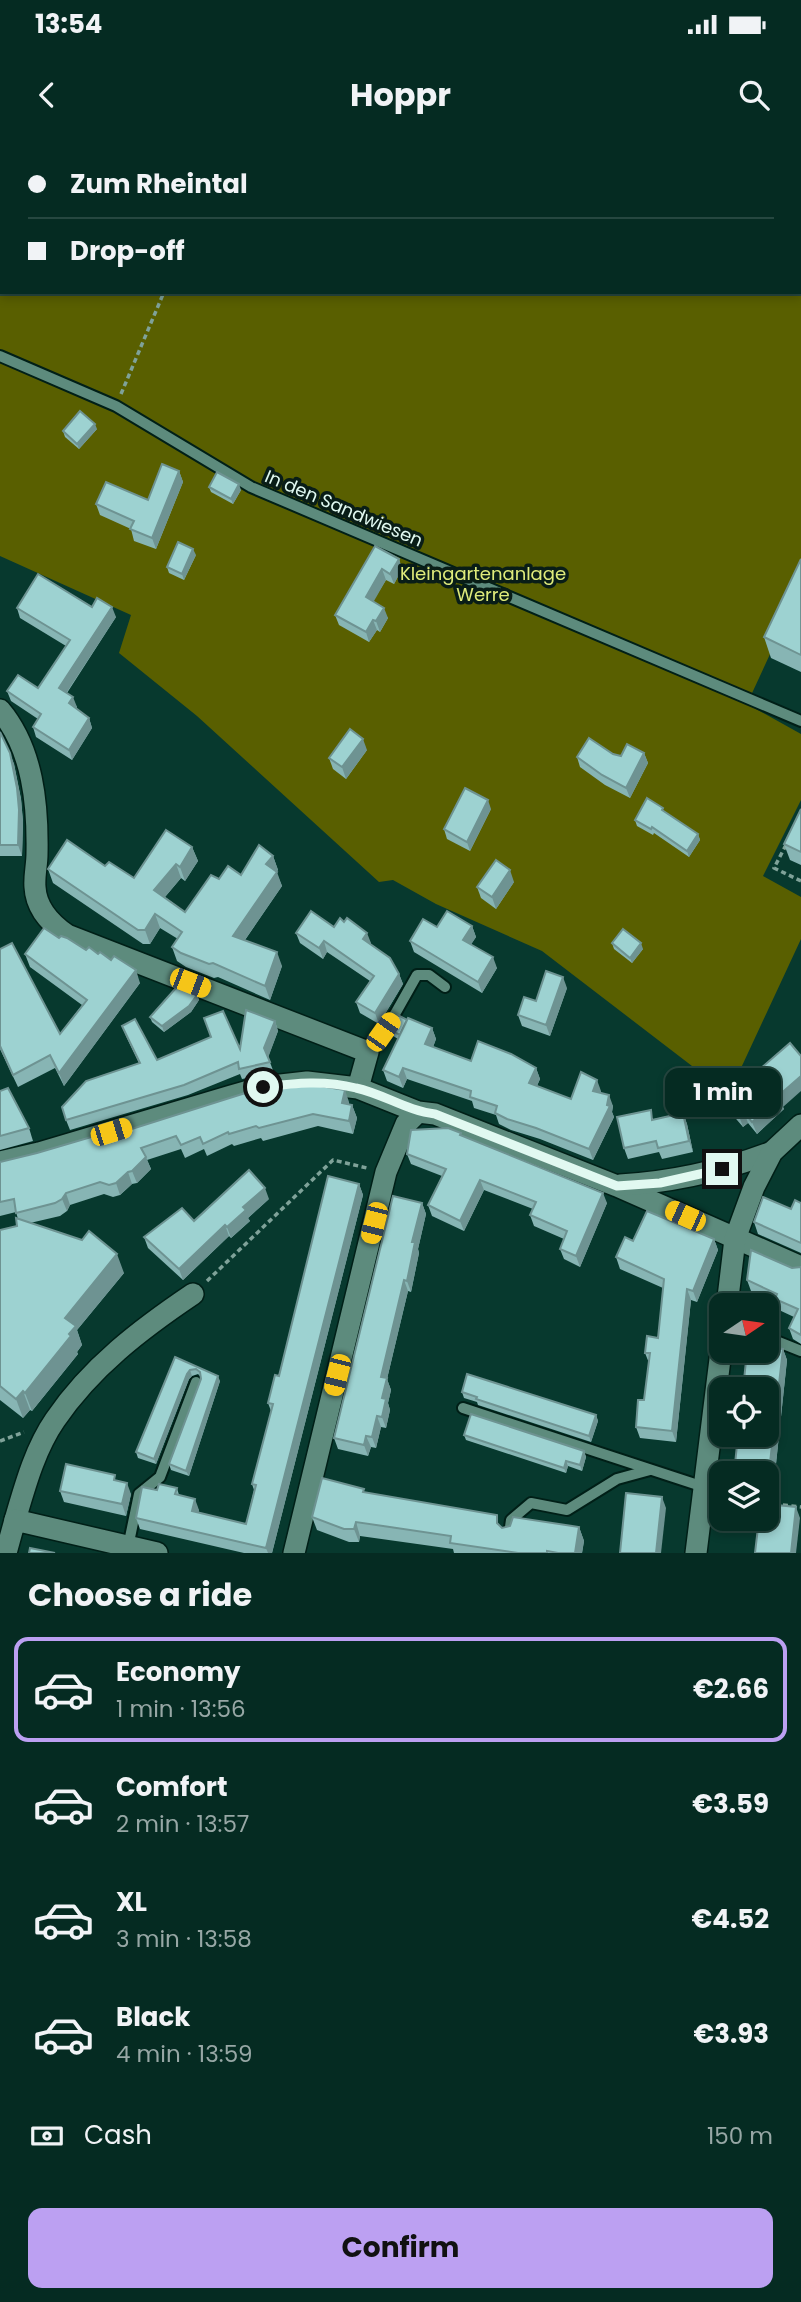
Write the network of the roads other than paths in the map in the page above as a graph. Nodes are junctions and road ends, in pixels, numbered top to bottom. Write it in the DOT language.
graph roads {
  1 [pos="0,356"];
  2 [pos="0,710"];
  3 [pos="801,721"];
  4 [pos="445,987"];
  5 [pos="368,1052"];
  6 [pos="358,1088"];
  7 [pos="418,1112"];
  8 [pos="801,1125"];
  9 [pos="772,1152"];
  10 [pos="0,1162"];
  11 [pos="617,1186"];
  12 [pos="735,1239"];
  13 [pos="801,1267"];
  14 [pos="729,1293"];
  15 [pos="193,1294"];
  16 [pos="779,1342"];
  17 [pos="801,1351"];
  18 [pos="720,1363"];
  19 [pos="197,1382"];
  20 [pos="463,1408"];
  21 [pos="650,1470"];
  22 [pos="704,1487"];
  23 [pos="15,1520"];
  24 [pos="509,1534"];
  25 [pos="128,1547"];
  26 [pos="6,1553"];
  27 [pos="157,1553"];
  28 [pos="294,1553"];
  29 [pos="696,1553"];
  1 -- 3 [label="lane, In den Sandwiesen"];
  2 -- 5 [label="street"];
  4 -- 5 [label="lane"];
  5 -- 6 [label="street"];
  6 -- 7 [label="street"];
  6 -- 10 [label="street"];
  7 -- 11 [label="street"];
  7 -- 28 [label="street"];
  8 -- 9 [label="street"];
  9 -- 11 [label="street"];
  9 -- 12 [label="street"];
  11 -- 12 [label="street"];
  12 -- 13 [label="street"];
  12 -- 14 [label="street"];
  15 -- 23 [label="street"];
  16 -- 17 [label="lane"];
  18 -- 22 [label="street"];
  19 -- 25 [label="lane"];
  20 -- 21 [label="lane"];
  21 -- 22 [label="lane"];
  21 -- 24 [label="lane"];
  22 -- 29 [label="street"];
  23 -- 25 [label="street"];
  23 -- 26 [label="street"];
  25 -- 27 [label="street"];
}
